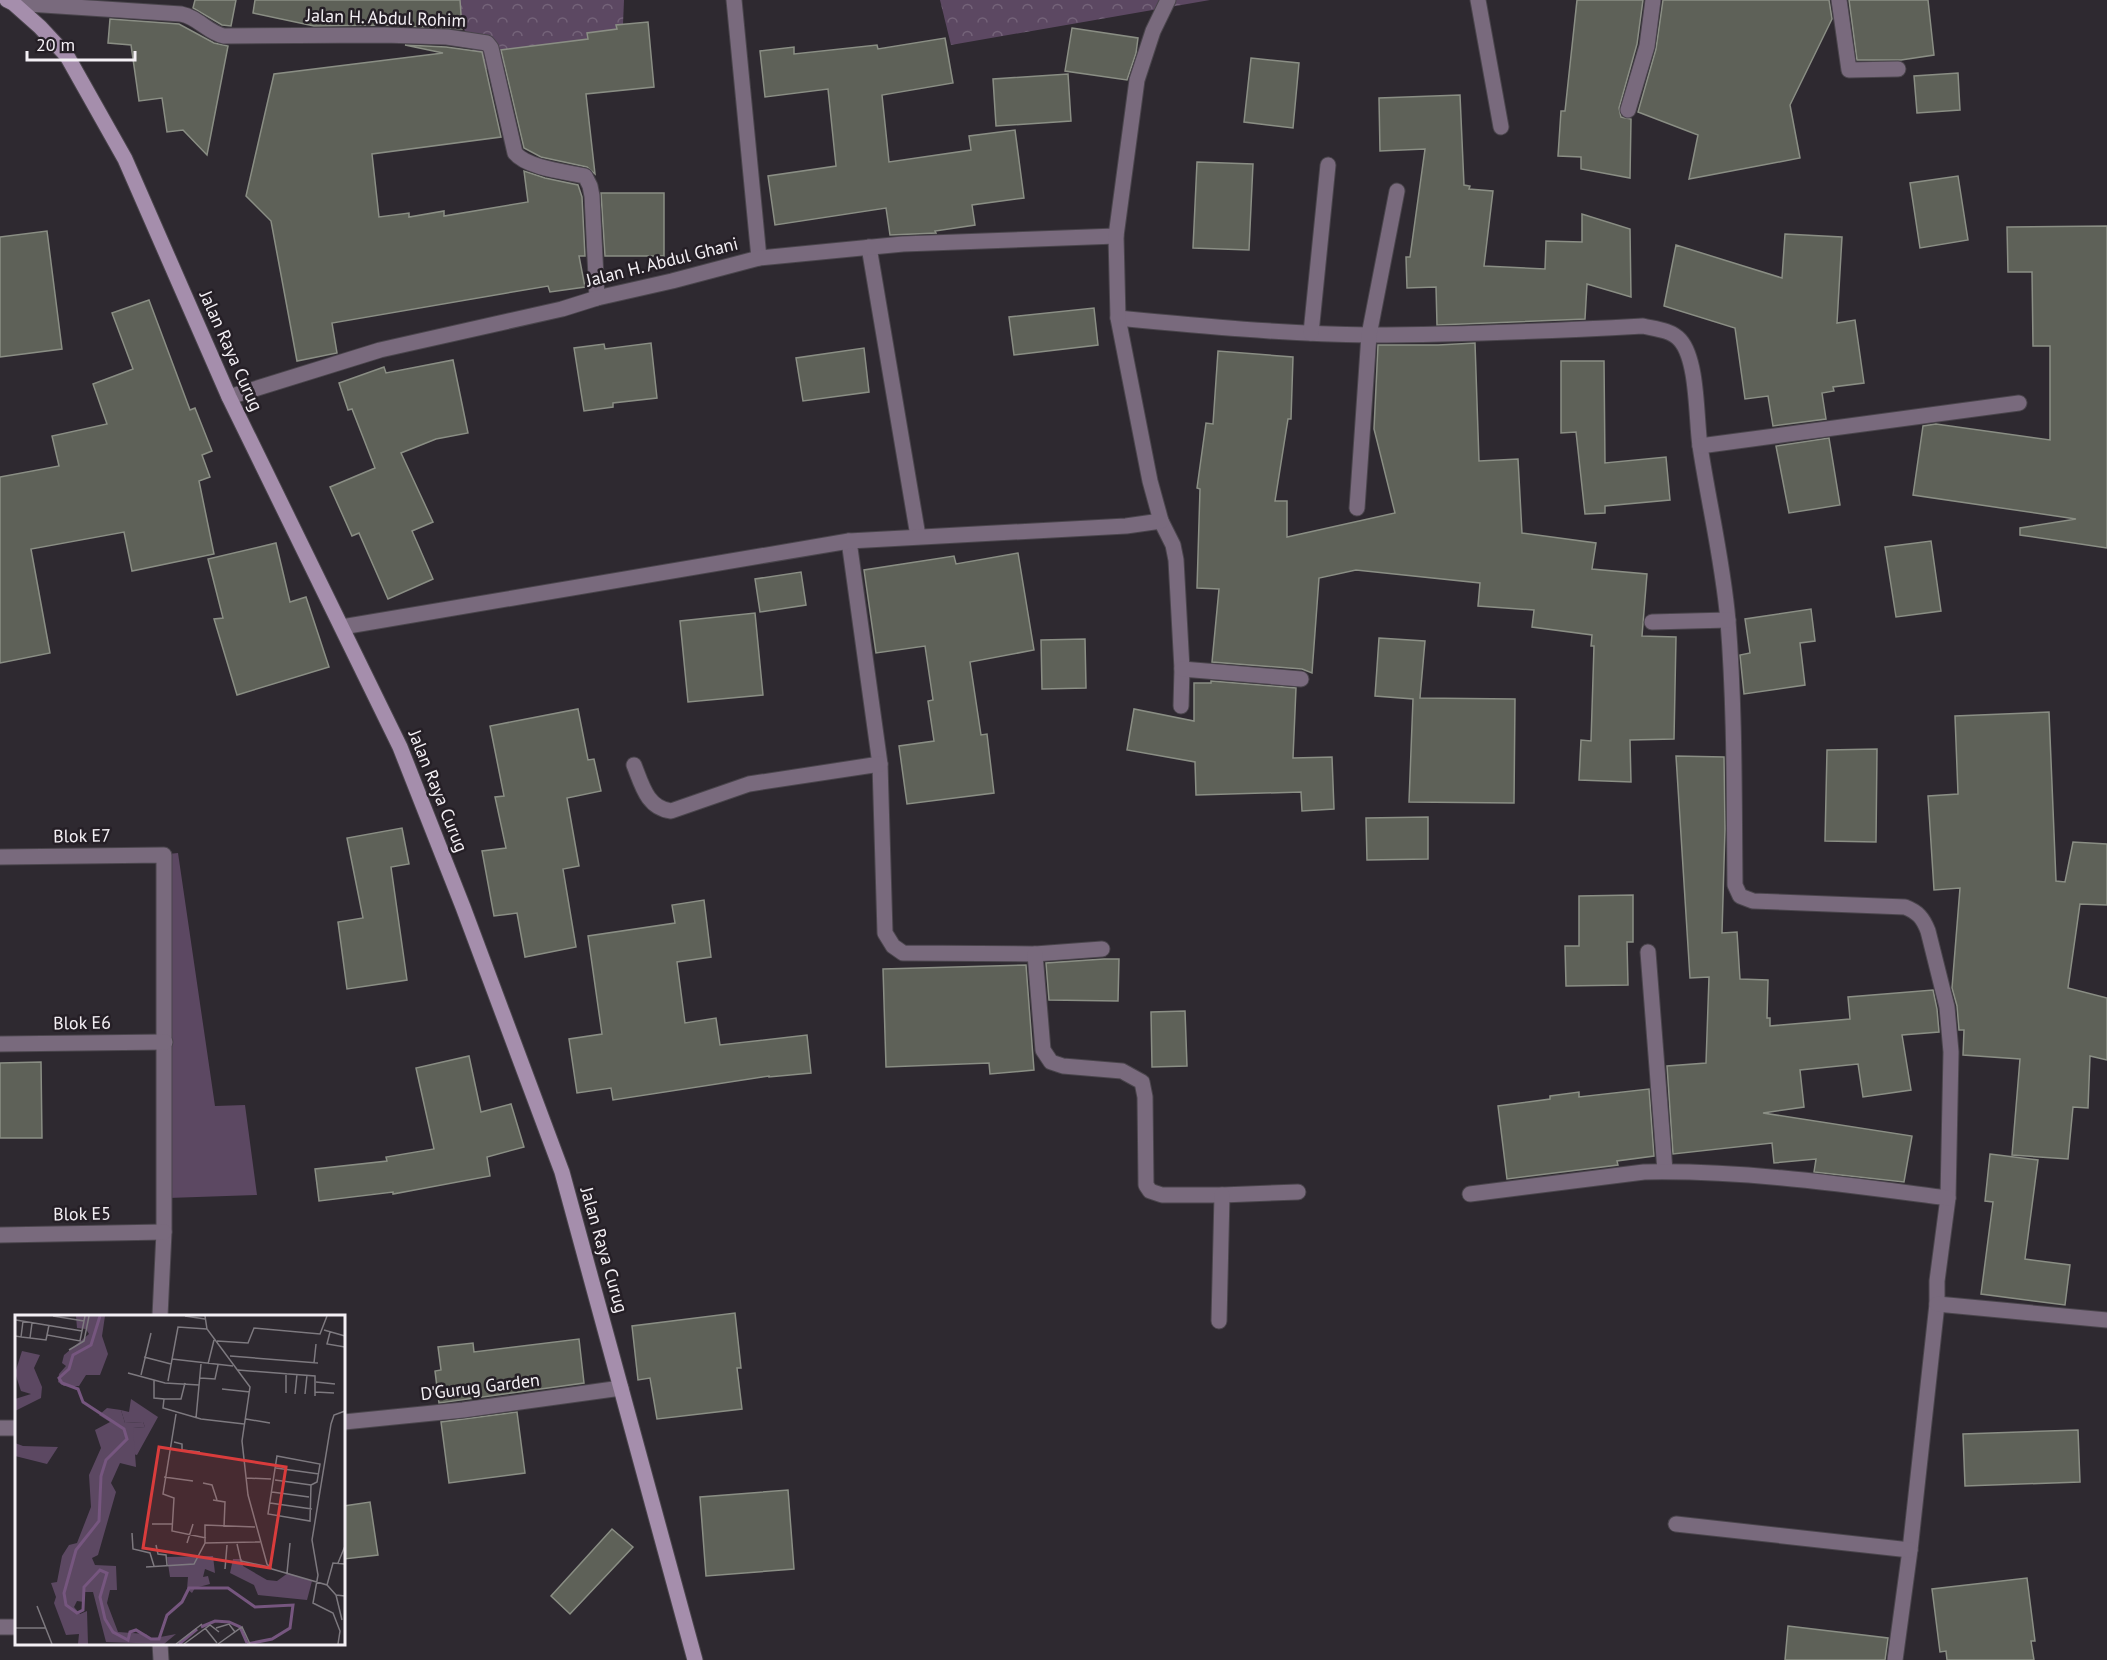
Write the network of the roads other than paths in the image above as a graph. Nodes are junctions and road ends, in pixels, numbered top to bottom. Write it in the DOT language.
graph roads {
  1 [pos="734,0"];
  2 [pos="1168,0"];
  3 [pos="1478,0"];
  4 [pos="1653,0"];
  5 [pos="1839,0"];
  6 [pos="10,1"];
  7 [pos="1898,69"];
  8 [pos="1628,110"];
  9 [pos="1501,127"];
  10 [pos="1328,165"];
  11 [pos="1397,191"];
  12 [pos="1116,236"];
  13 [pos="869,247"];
  14 [pos="759,258"];
  15 [pos="597,298"];
  16 [pos="1118,318"];
  17 [pos="1311,333"];
  18 [pos="1369,334"];
  19 [pos="229,397"];
  20 [pos="2019,403"];
  21 [pos="1700,446"];
  22 [pos="1357,508"];
  23 [pos="1161,521"];
  24 [pos="918,536"];
  25 [pos="849,541"];
  26 [pos="1728,620"];
  27 [pos="1652,622"];
  28 [pos="342,627"];
  29 [pos="1182,669"];
  30 [pos="1302,679"];
  31 [pos="1181,706"];
  32 [pos="880,764"];
  33 [pos="634,765"];
  34 [pos="0,857"];
  35 [pos="1102,949"];
  36 [pos="1648,952"];
  37 [pos="1035,954"];
  38 [pos="165,1042"];
  39 [pos="0,1044"];
  40 [pos="1665,1171"];
  41 [pos="1298,1191"];
  42 [pos="1470,1194"];
  43 [pos="1222,1195"];
  44 [pos="1948,1198"];
  45 [pos="164,1232"];
  46 [pos="0,1234"];
  47 [pos="1937,1304"];
  48 [pos="160,1315"];
  49 [pos="2107,1320"];
  50 [pos="1219,1321"];
  51 [pos="621,1388"];
  52 [pos="345,1422"];
  53 [pos="1676,1524"];
  54 [pos="1910,1551"];
  55 [pos="160,1645"];
  56 [pos="161,1660"];
  57 [pos="695,1660"];
  58 [pos="1895,1660"];
  1 -- 14 [label="street"];
  2 -- 12 [label="street"];
  3 -- 9 [label="street"];
  4 -- 8 [label="street"];
  5 -- 7 [label="street"];
  6 -- 15 [label="street, Jalan H. Abdul Rohim"];
  6 -- 19 [label="main road, Jalan Raya Curug"];
  10 -- 17 [label="street"];
  11 -- 18 [label="street"];
  12 -- 13 [label="street, Jalan H. Abdul Ghani"];
  12 -- 16 [label="street"];
  13 -- 14 [label="street, Jalan H. Abdul Ghani"];
  13 -- 24 [label="street"];
  14 -- 15 [label="street, Jalan H. Abdul Ghani"];
  15 -- 19 [label="street, Jalan H. Abdul Ghani"];
  16 -- 17 [label="street"];
  16 -- 23 [label="street"];
  17 -- 18 [label="street"];
  18 -- 21 [label="street"];
  18 -- 22 [label="street"];
  19 -- 28 [label="main road, Jalan Raya Curug"];
  20 -- 21 [label="street"];
  21 -- 26 [label="street"];
  23 -- 24 [label="street"];
  23 -- 29 [label="street"];
  24 -- 25 [label="street"];
  25 -- 28 [label="street"];
  25 -- 32 [label="street"];
  26 -- 27 [label="street"];
  26 -- 44 [label="street"];
  28 -- 51 [label="main road, Jalan Raya Curug"];
  29 -- 30 [label="street"];
  29 -- 31 [label="street"];
  32 -- 33 [label="street"];
  32 -- 37 [label="street"];
  34 -- 38 [label="street, Blok E7"];
  35 -- 37 [label="street"];
  36 -- 40 [label="street"];
  37 -- 43 [label="street"];
  38 -- 39 [label="street, Blok E6"];
  38 -- 45 [label="street"];
  40 -- 42 [label="street"];
  40 -- 44 [label="street"];
  41 -- 43 [label="street"];
  43 -- 50 [label="street"];
  44 -- 47 [label="street"];
  45 -- 46 [label="street, Blok E5"];
  45 -- 48 [label="street"];
  47 -- 49 [label="street"];
  47 -- 54 [label="street"];
  51 -- 52 [label="street, D'Gurug Garden"];
  51 -- 57 [label="main road, Jalan Raya Curug"];
  53 -- 54 [label="street"];
  54 -- 58 [label="street"];
  55 -- 56 [label="street"];
}
